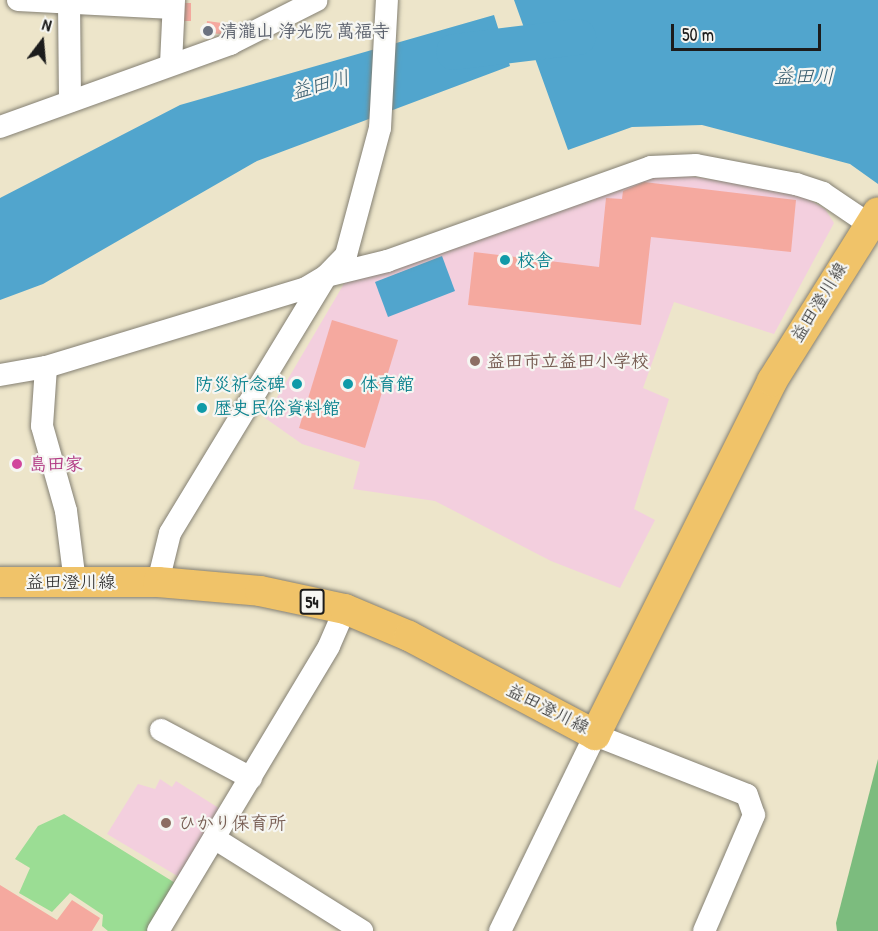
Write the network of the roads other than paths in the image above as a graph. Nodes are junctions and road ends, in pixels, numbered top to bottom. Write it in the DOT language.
graph roads {
  1 [pos="18,0"];
  2 [pos="317,0"];
  3 [pos="69,3"];
  4 [pos="173,4"];
  5 [pos="387,6"];
  6 [pos="171,64"];
  7 [pos="70,101"];
  8 [pos="0,127"];
  9 [pos="874,218"];
  10 [pos="326,276"];
  11 [pos="46,367"];
  12 [pos="0,375"];
  13 [pos="0,582"];
  14 [pos="75,582"];
  15 [pos="158,582"];
  16 [pos="345,609"];
  17 [pos="161,730"];
  18 [pos="595,735"];
  19 [pos="251,778"];
  20 [pos="214,838"];
  21 [pos="158,931"];
  22 [pos="362,931"];
  23 [pos="500,931"];
  24 [pos="704,931"];
  1 -- 3 [label="street"];
  2 -- 6 [label="street"];
  3 -- 4 [label="street"];
  3 -- 7 [label="street"];
  4 -- 6 [label="street"];
  5 -- 10 [label="street"];
  6 -- 7 [label="street"];
  7 -- 8 [label="street"];
  9 -- 10 [label="street"];
  9 -- 18 [label="main road, 益田澄川線"];
  10 -- 11 [label="street"];
  10 -- 15 [label="street"];
  11 -- 12 [label="street"];
  11 -- 14 [label="street"];
  13 -- 14 [label="main road, 益田澄川線 / 54"];
  14 -- 15 [label="main road, 益田澄川線 / 54"];
  15 -- 16 [label="main road, 益田澄川線 / 54"];
  16 -- 18 [label="main road, 益田澄川線 / 54"];
  16 -- 19 [label="street"];
  17 -- 19 [label="street"];
  18 -- 23 [label="street"];
  18 -- 24 [label="street"];
  19 -- 20 [label="street"];
  20 -- 21 [label="street"];
  20 -- 22 [label="street"];
}
